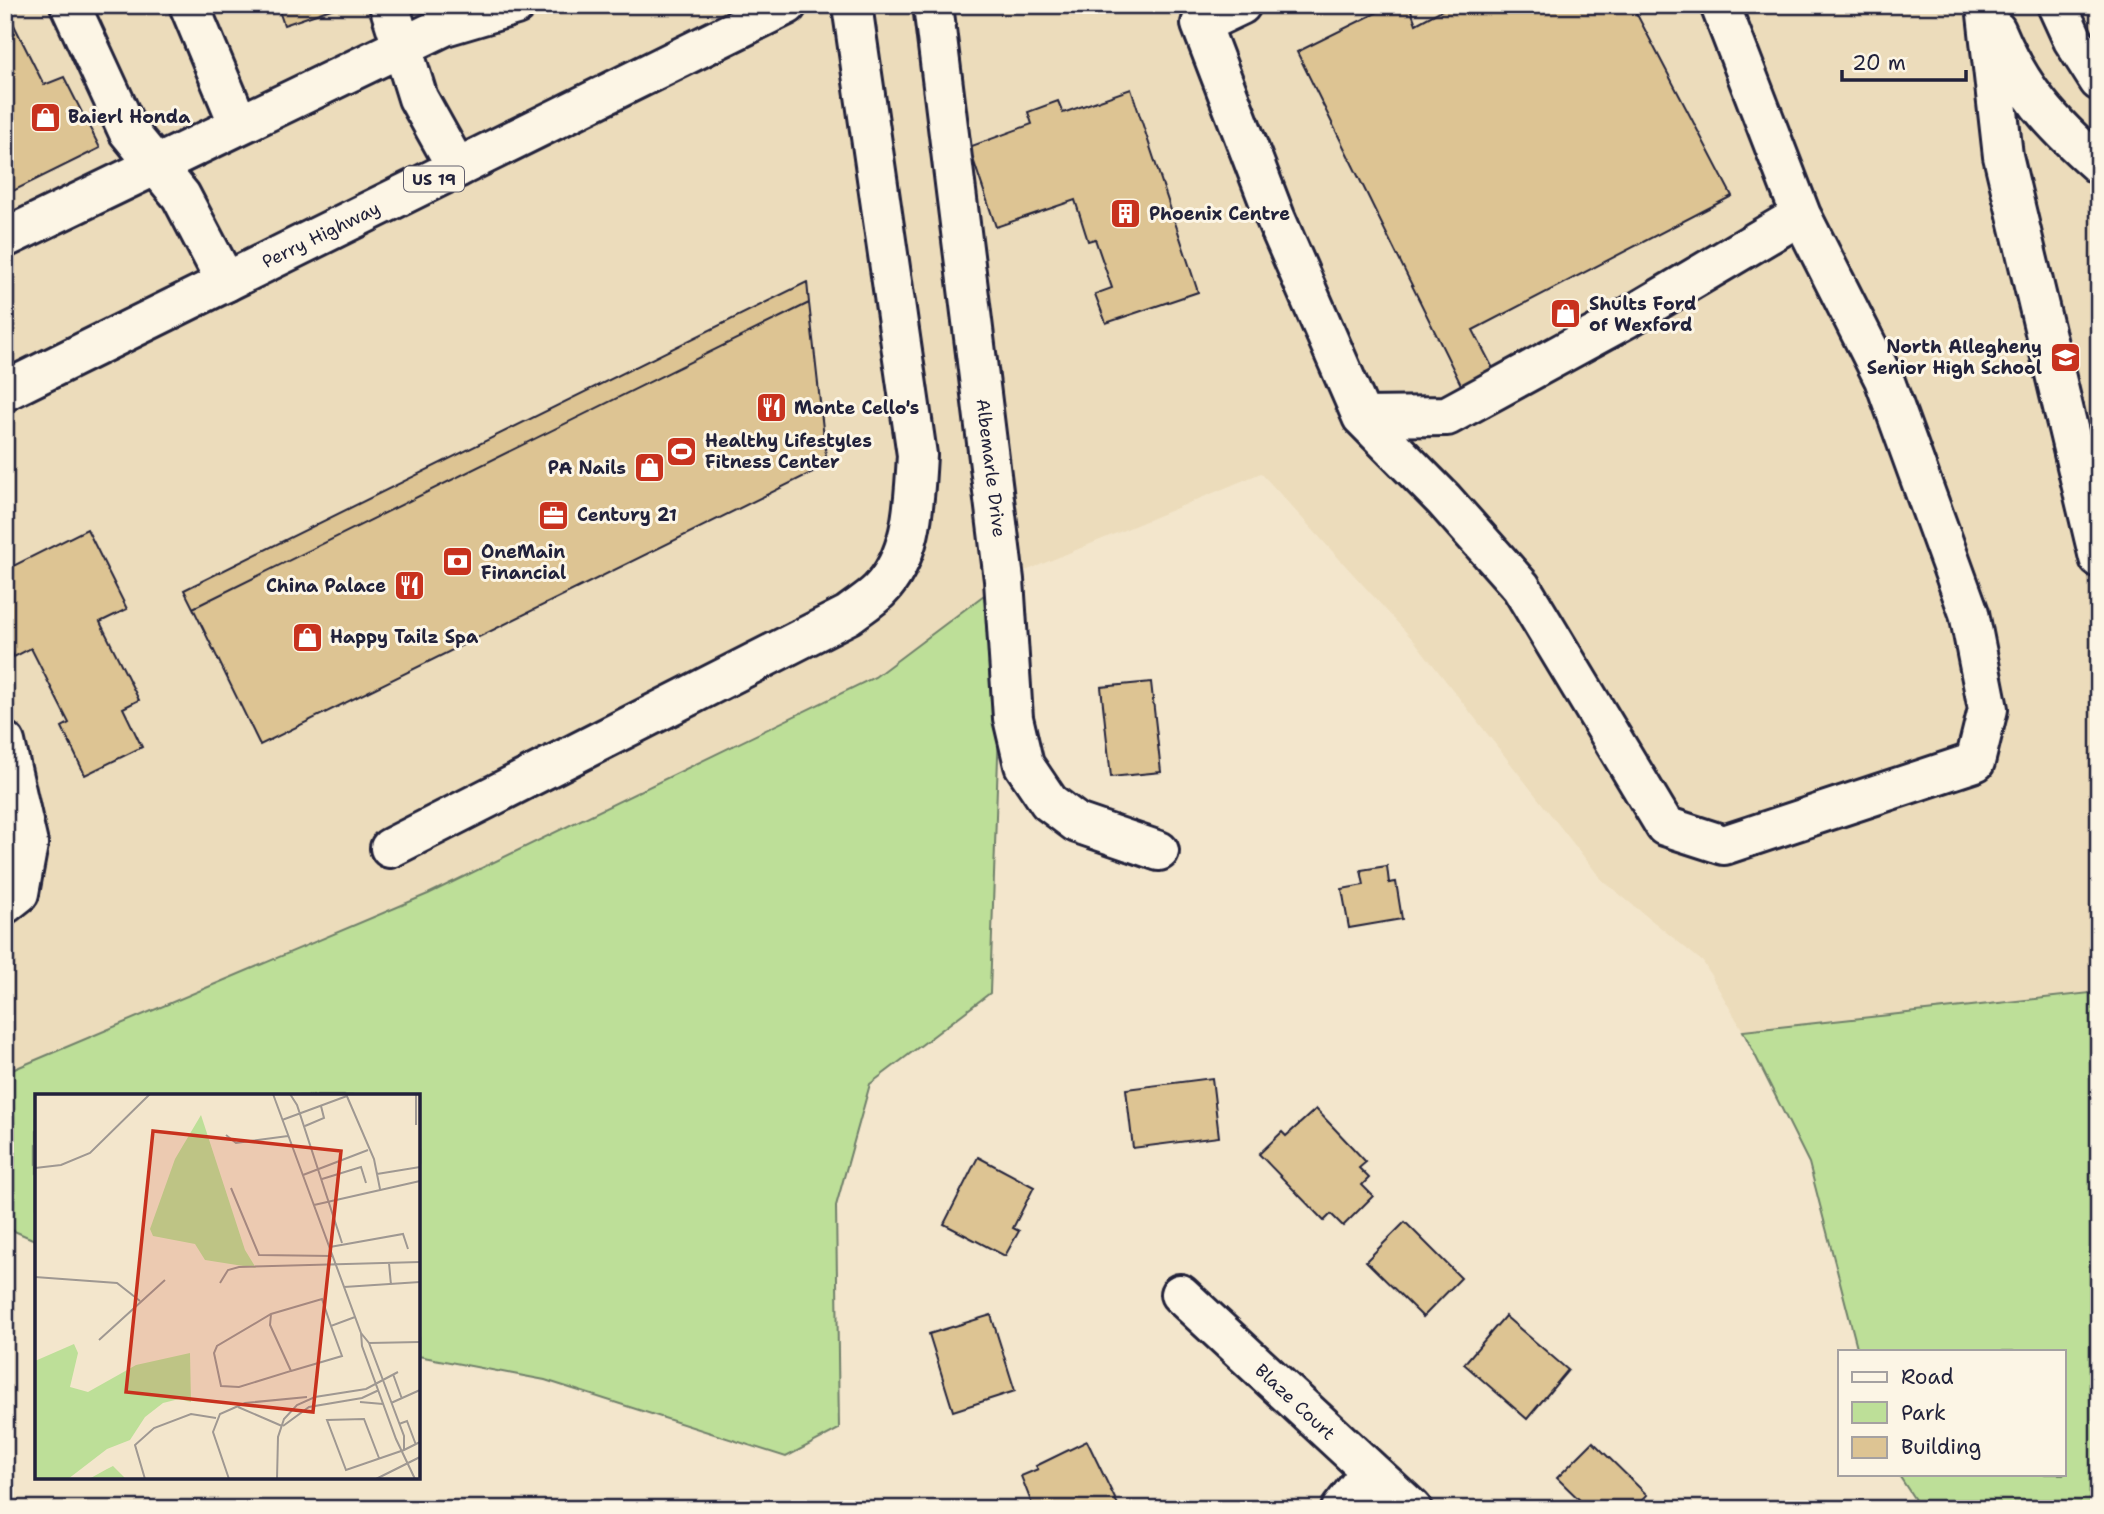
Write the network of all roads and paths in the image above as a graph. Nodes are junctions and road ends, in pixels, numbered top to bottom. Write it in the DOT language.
graph roads {
  1 [pos="70,5"];
  2 [pos="189,5"];
  3 [pos="389,5"];
  4 [pos="516,5"];
  5 [pos="852,5"];
  6 [pos="933,5"];
  7 [pos="1241,5"];
  8 [pos="1720,5"];
  9 [pos="1987,5"];
  10 [pos="2057,5"];
  11 [pos="781,6"];
  12 [pos="401,46"];
  13 [pos="2099,81"];
  14 [pos="239,125"];
  15 [pos="156,165"];
  16 [pos="2099,165"];
  17 [pos="457,168"];
  18 [pos="1801,215"];
  19 [pos="5,239"];
  20 [pos="226,282"];
  21 [pos="5,391"];
  22 [pos="1362,416"];
  23 [pos="2099,558"];
  24 [pos="5,742"];
  25 [pos="390,848"];
  26 [pos="1159,851"];
  27 [pos="5,904"];
  28 [pos="1180,1294"];
  29 [pos="1370,1472"];
  30 [pos="1341,1509"];
  31 [pos="1412,1509"];
  1 -- 15 [label="main road"];
  2 -- 14 [label="main road"];
  3 -- 12 [label="main road"];
  4 -- 12 [label="main road"];
  5 -- 25 [label="main road"];
  6 -- 26 [label="main road, Albemarle Drive"];
  7 -- 22 [label="main road"];
  8 -- 18 [label="main road"];
  9 -- 16 [label="main road"];
  9 -- 23 [label="main road"];
  10 -- 13 [label="main road"];
  11 -- 17 [label="main road, Perry Highway / US 19"];
  12 -- 14 [label="main road"];
  12 -- 17 [label="main road"];
  14 -- 15 [label="main road"];
  15 -- 19 [label="main road"];
  15 -- 20 [label="main road"];
  17 -- 20 [label="main road, Perry Highway / US 19"];
  18 -- 22 [label="main road"];
  18 -- 22 [label="main road"];
  20 -- 21 [label="main road, Perry Highway / US 19"];
  24 -- 27 [label="main road"];
  28 -- 29 [label="main road, Blaze Court"];
  29 -- 30 [label="main road"];
  29 -- 31 [label="main road, Blaze Court"];
}
